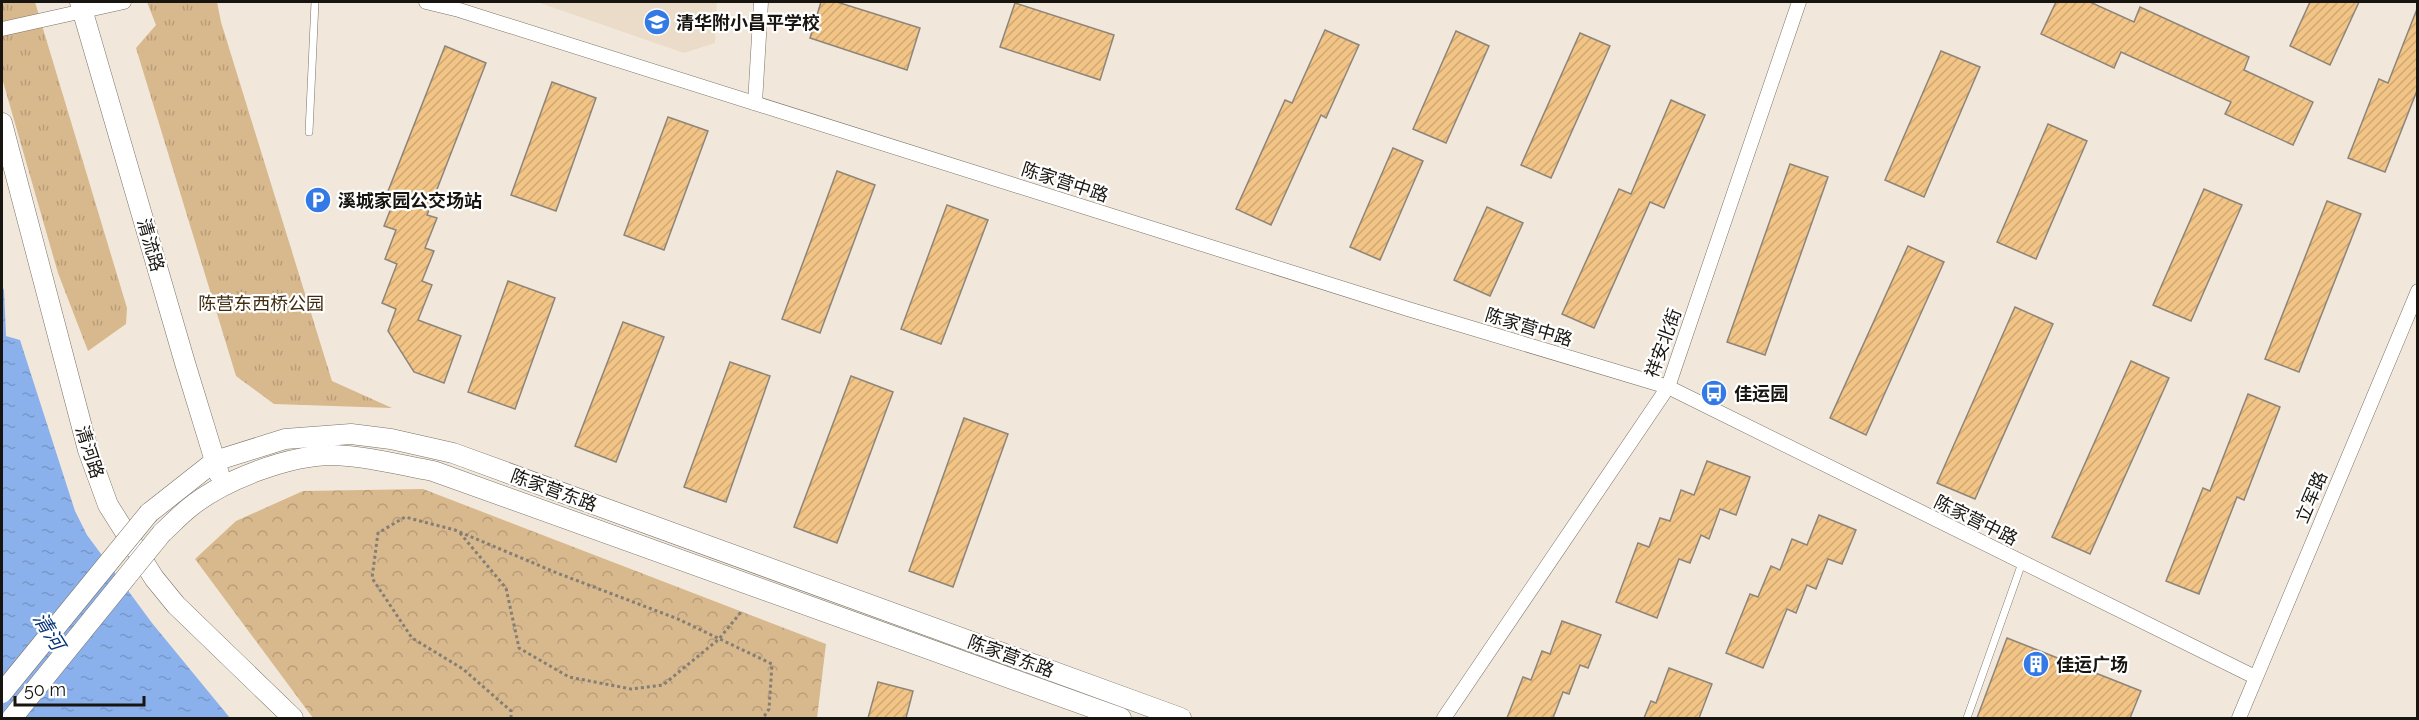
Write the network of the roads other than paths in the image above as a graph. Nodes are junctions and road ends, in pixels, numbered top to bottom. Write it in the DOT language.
graph roads {
  1 [pos="124,2"];
  2 [pos="315,2"];
  3 [pos="426,2"];
  4 [pos="761,2"];
  5 [pos="1799,2"];
  6 [pos="82,6"];
  7 [pos="2,29"];
  8 [pos="755,103"];
  9 [pos="2,123"];
  10 [pos="309,132"];
  11 [pos="2418,291"];
  12 [pos="1668,387"];
  13 [pos="215,461"];
  14 [pos="223,487"];
  15 [pos="2022,563"];
  16 [pos="2255,677"];
  17 [pos="2,693"];
  18 [pos="12,718"];
  19 [pos="293,718"];
  20 [pos="1121,718"];
  21 [pos="1182,718"];
  22 [pos="1444,718"];
  23 [pos="1967,718"];
  24 [pos="2239,718"];
  1 -- 6 [label="street"];
  2 -- 10 [label="lane"];
  3 -- 8 [label="street, 陈家营中路"];
  4 -- 8 [label="street"];
  5 -- 12 [label="street, 祥安北街"];
  6 -- 7 [label="street"];
  6 -- 13 [label="street, 清流路"];
  8 -- 12 [label="street, 陈家营中路"];
  9 -- 19 [label="street, 清河路"];
  11 -- 16 [label="street, 立军路"];
  12 -- 15 [label="street, 陈家营中路"];
  12 -- 22 [label="street, 祥安北街"];
  13 -- 14 [label="street, 清流路"];
  13 -- 17 [label="street, 陈家营东路, bridge"];
  13 -- 21 [label="street, 陈家营东路"];
  14 -- 18 [label="street, 陈家营东路, bridge"];
  14 -- 20 [label="street, 陈家营东路"];
  15 -- 16 [label="street, 陈家营中路"];
  15 -- 23 [label="lane"];
  16 -- 24 [label="street, 立军路"];
}
